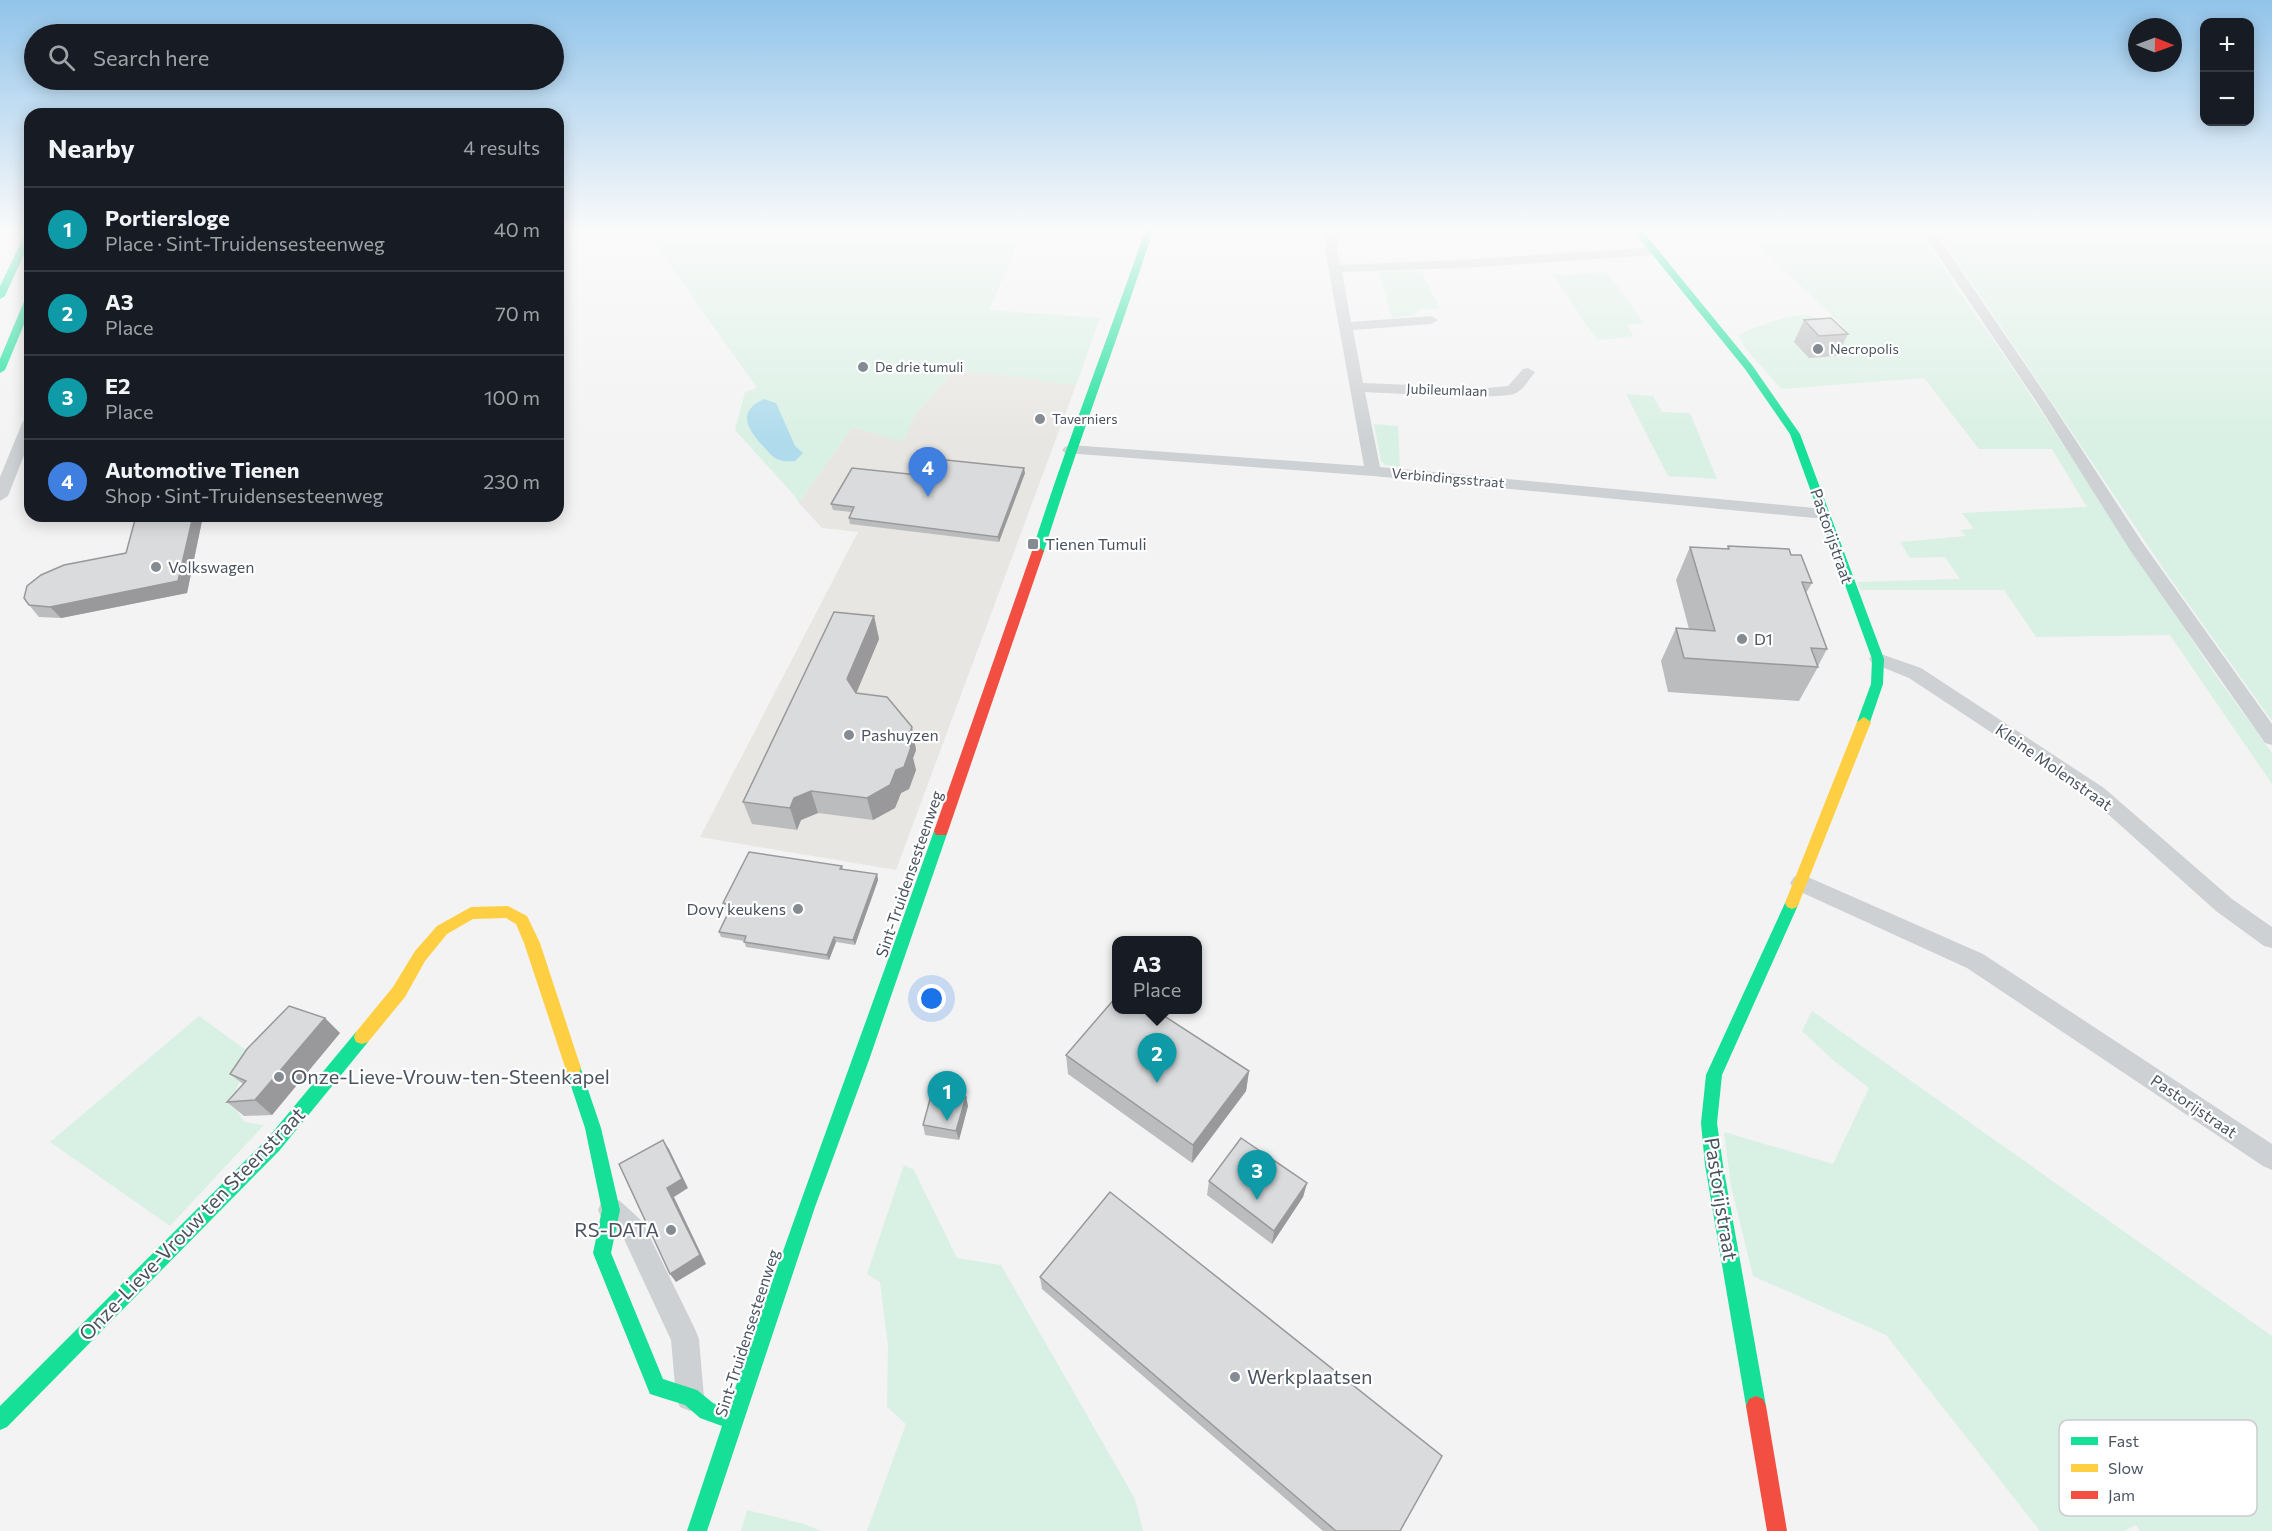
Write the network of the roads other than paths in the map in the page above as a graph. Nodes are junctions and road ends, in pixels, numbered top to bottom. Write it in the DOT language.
graph roads {
  1 [pos="1125,299"];
  2 [pos="1341,299"];
  3 [pos="1693,299"];
  4 [pos="1974,299"];
  5 [pos="24,313"];
  6 [pos="1431,320"];
  7 [pos="1346,326"];
  8 [pos="0,370"];
  9 [pos="1528,372"];
  10 [pos="1358,387"];
  11 [pos="24,436"];
  12 [pos="1070,450"];
  13 [pos="1373,471"];
  14 [pos="0,496"];
  15 [pos="1825,514"];
  16 [pos="1878,659"];
  17 [pos="2272,738"];
  18 [pos="1801,883"];
  19 [pos="2272,939"];
  20 [pos="2272,1158"];
  21 [pos="611,1210"];
  22 [pos="690,1396"];
  23 [pos="0,1420"];
  24 [pos="735,1421"];
  25 [pos="697,1531"];
  26 [pos="1777,1531"];
  1 -- 12 [label="main road, Sint-Truidensesteenweg"];
  2 -- 7 [label="street"];
  3 -- 15 [label="main road, Pastorijstraat"];
  4 -- 17 [label="street"];
  5 -- 8 [label="main road"];
  6 -- 7 [label="street"];
  7 -- 10 [label="street"];
  9 -- 10 [label="street, Jubileumlaan"];
  10 -- 13 [label="street"];
  11 -- 14 [label="street"];
  12 -- 13 [label="street, Verbindingsstraat"];
  12 -- 24 [label="main road, Sint-Truidensesteenweg"];
  13 -- 15 [label="street, Verbindingsstraat"];
  15 -- 16 [label="main road, Pastorijstraat"];
  16 -- 18 [label="main road, Pastorijstraat"];
  16 -- 19 [label="street, Kleine Molenstraat"];
  18 -- 20 [label="street, Pastorijstraat"];
  18 -- 26 [label="main road, Pastorijstraat"];
  21 -- 22 [label="street"];
  21 -- 22 [label="main road, Onze-Lieve-Vrouw ten Steenstraat"];
  21 -- 23 [label="main road, Onze-Lieve-Vrouw ten Steenstraat"];
  22 -- 24 [label="main road, Onze-Lieve-Vrouw ten Steenstraat"];
  24 -- 25 [label="main road, Sint-Truidensesteenweg"];
}
